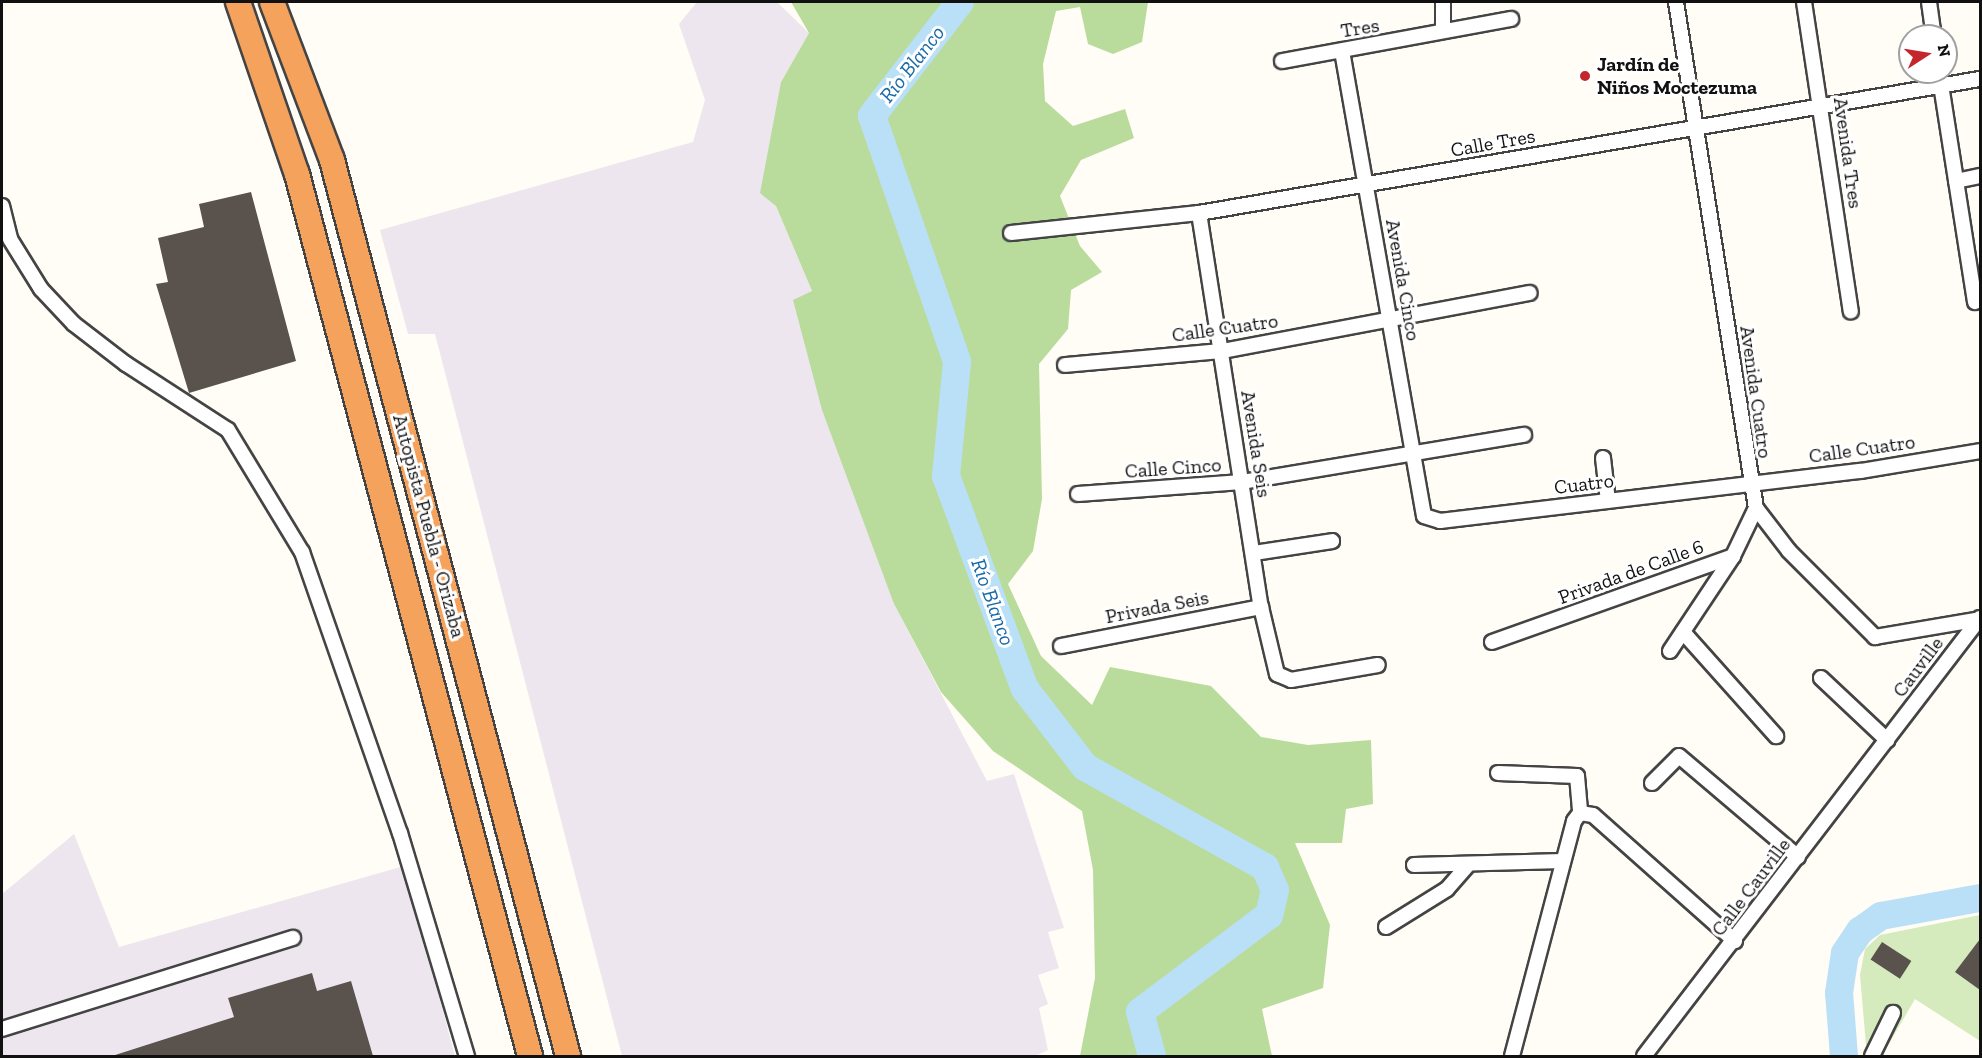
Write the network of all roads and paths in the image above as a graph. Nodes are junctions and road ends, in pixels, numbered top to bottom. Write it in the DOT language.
graph roads {
  1 [pos="238,2"];
  2 [pos="272,2"];
  3 [pos="1443,2"];
  4 [pos="1676,2"];
  5 [pos="1804,2"];
  6 [pos="1929,2"];
  7 [pos="1511,19"];
  8 [pos="1932,24"];
  9 [pos="1443,30"];
  10 [pos="1342,51"];
  11 [pos="1282,61"];
  12 [pos="1958,79"];
  13 [pos="1980,79"];
  14 [pos="1919,84"];
  15 [pos="1941,84"];
  16 [pos="1821,107"];
  17 [pos="1698,127"];
  18 [pos="1980,176"];
  19 [pos="1956,181"];
  20 [pos="1366,185"];
  21 [pos="2,206"];
  22 [pos="1200,213"];
  23 [pos="1011,233"];
  24 [pos="1530,294"];
  25 [pos="1975,302"];
  26 [pos="1851,311"];
  27 [pos="1391,320"];
  28 [pos="1222,351"];
  29 [pos="1065,365"];
  30 [pos="1524,435"];
  31 [pos="1980,451"];
  32 [pos="1412,455"];
  33 [pos="1603,458"];
  34 [pos="1242,482"];
  35 [pos="1749,484"];
  36 [pos="1078,494"];
  37 [pos="1608,501"];
  38 [pos="1756,508"];
  39 [pos="1424,516"];
  40 [pos="1332,540"];
  41 [pos="1254,553"];
  42 [pos="1733,556"];
  43 [pos="1261,607"];
  44 [pos="1980,619"];
  45 [pos="1683,632"];
  46 [pos="1492,642"];
  47 [pos="1061,646"];
  48 [pos="1670,651"];
  49 [pos="1378,665"];
  50 [pos="1821,678"];
  51 [pos="1776,736"];
  52 [pos="1887,740"];
  53 [pos="1498,773"];
  54 [pos="1652,783"];
  55 [pos="1580,813"];
  56 [pos="1798,857"];
  57 [pos="1563,861"];
  58 [pos="1469,864"];
  59 [pos="1414,865"];
  60 [pos="1386,927"];
  61 [pos="293,938"];
  62 [pos="1735,941"];
  63 [pos="1893,1013"];
  64 [pos="522,1025"];
  65 [pos="2,1029"];
  66 [pos="1873,1055"];
  67 [pos="467,1056"];
  68 [pos="516,1056"];
  69 [pos="530,1056"];
  70 [pos="568,1056"];
  71 [pos="1512,1056"];
  72 [pos="1644,1056"];
  1 -- 64 [label="highway, Autopista Puebla - Orizaba"];
  2 -- 70 [label="highway, Autopista Puebla - Orizaba"];
  3 -- 9 [label="street"];
  4 -- 17 [label="street, Avenida Cuatro"];
  5 -- 16 [label="street, Avenida Tres"];
  6 -- 8 [label="street"];
  7 -- 9 [label="street, Tres"];
  9 -- 10 [label="street, Tres"];
  10 -- 11 [label="street, Tres"];
  10 -- 20 [label="street, Avenida Cinco"];
  12 -- 13 [label="street, Calle Tres"];
  14 -- 16 [label="street, Calle Tres"];
  15 -- 19 [label="street"];
  16 -- 17 [label="street, Calle Tres"];
  16 -- 26 [label="street, Avenida Tres"];
  17 -- 20 [label="street, Calle Tres"];
  17 -- 35 [label="street, Avenida Cuatro"];
  18 -- 19 [label="street"];
  19 -- 25 [label="street"];
  20 -- 22 [label="street, Calle Tres"];
  20 -- 27 [label="street, Avenida Cinco"];
  21 -- 67 [label="street"];
  22 -- 23 [label="street, Calle Tres"];
  22 -- 28 [label="street, Avenida Seis"];
  24 -- 27 [label="street, Calle Cuatro"];
  27 -- 28 [label="street, Calle Cuatro"];
  27 -- 32 [label="street, Avenida Cinco"];
  28 -- 29 [label="street, Calle Cuatro"];
  28 -- 34 [label="street, Avenida Seis"];
  30 -- 32 [label="street, Calle Cinco"];
  31 -- 35 [label="street, Calle Cuatro"];
  32 -- 34 [label="street, Calle Cinco"];
  32 -- 39 [label="street, Avenida Cinco"];
  33 -- 37 [label="street"];
  34 -- 36 [label="street, Calle Cinco"];
  34 -- 41 [label="street, Avenida Seis"];
  35 -- 37 [label="street, Cuatro"];
  35 -- 38 [label="street, Avenida Cuatro"];
  37 -- 39 [label="street, Cuatro"];
  38 -- 42 [label="street, Privada de Calle 6"];
  38 -- 44 [label="street, Avenida Cuatro"];
  40 -- 41 [label="street"];
  41 -- 43 [label="street, Avenida Seis"];
  42 -- 45 [label="street"];
  42 -- 46 [label="street, Privada de Calle 6"];
  43 -- 47 [label="street, Privada Seis"];
  43 -- 49 [label="street, Avenida Seis"];
  44 -- 52 [label="street, Cauville"];
  45 -- 48 [label="street"];
  45 -- 51 [label="street"];
  50 -- 52 [label="street"];
  52 -- 56 [label="street, Calle Cauville"];
  53 -- 55 [label="street"];
  54 -- 56 [label="street"];
  55 -- 57 [label="street"];
  55 -- 62 [label="street"];
  56 -- 62 [label="street, Calle Cauville"];
  57 -- 58 [label="street"];
  57 -- 71 [label="street"];
  58 -- 59 [label="street"];
  58 -- 60 [label="street"];
  61 -- 65 [label="street"];
  62 -- 72 [label="street, Calle Cauville"];
  63 -- 66 [label="street"];
  64 -- 68 [label="street"];
  64 -- 69 [label="highway, Autopista Puebla - Orizaba"];
}
